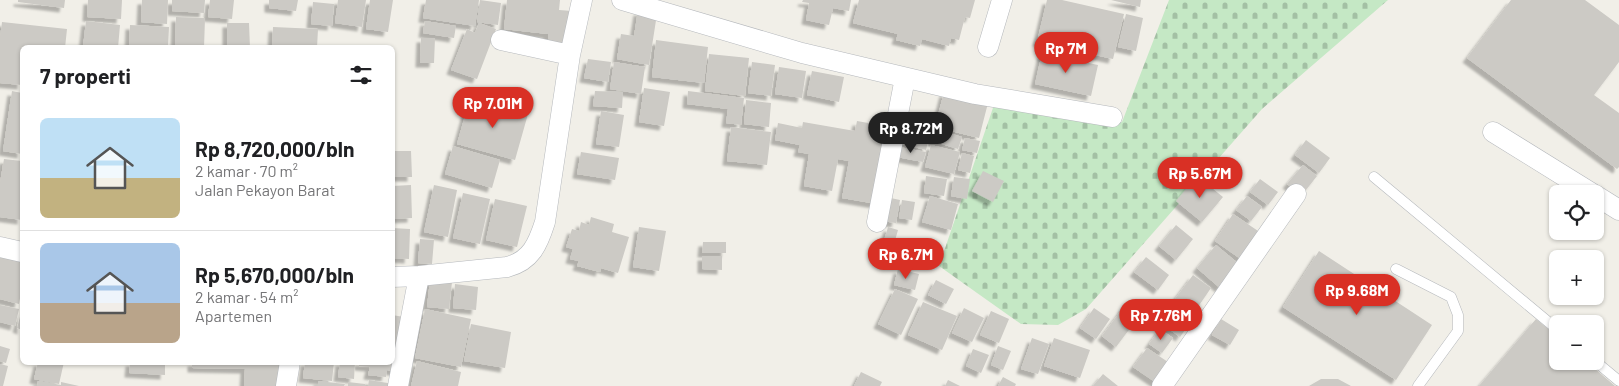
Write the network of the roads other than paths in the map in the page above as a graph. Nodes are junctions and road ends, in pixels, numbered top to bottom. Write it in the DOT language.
graph roads {
  1 [pos="582,0"];
  2 [pos="622,0"];
  3 [pos="1002,0"];
  4 [pos="502,40"];
  5 [pos="988,47"];
  6 [pos="570,55"];
  7 [pos="905,78"];
  8 [pos="1112,117"];
  9 [pos="1493,132"];
  10 [pos="1374,177"];
  11 [pos="1579,185"];
  12 [pos="1296,194"];
  13 [pos="1604,200"];
  14 [pos="1619,210"];
  15 [pos="878,222"];
  16 [pos="0,247"];
  17 [pos="20,252"];
  18 [pos="1396,268"];
  19 [pos="419,276"];
  20 [pos="395,277"];
  21 [pos="1549,323"];
  22 [pos="290,365"];
  23 [pos="1604,368"];
  24 [pos="1619,381"];
  25 [pos="286,386"];
  26 [pos="398,386"];
  27 [pos="1162,386"];
  28 [pos="1418,386"];
  1 -- 6 [label="street"];
  2 -- 7 [label="street"];
  3 -- 5 [label="street"];
  4 -- 6 [label="street"];
  6 -- 19 [label="street"];
  7 -- 8 [label="street"];
  7 -- 15 [label="street"];
  9 -- 11 [label="street"];
  10 -- 21 [label="lane"];
  12 -- 27 [label="street"];
  13 -- 14 [label="street"];
  16 -- 17 [label="street"];
  18 -- 28 [label="lane"];
  19 -- 20 [label="street"];
  19 -- 26 [label="street"];
  22 -- 25 [label="street"];
  23 -- 24 [label="lane"];
}
